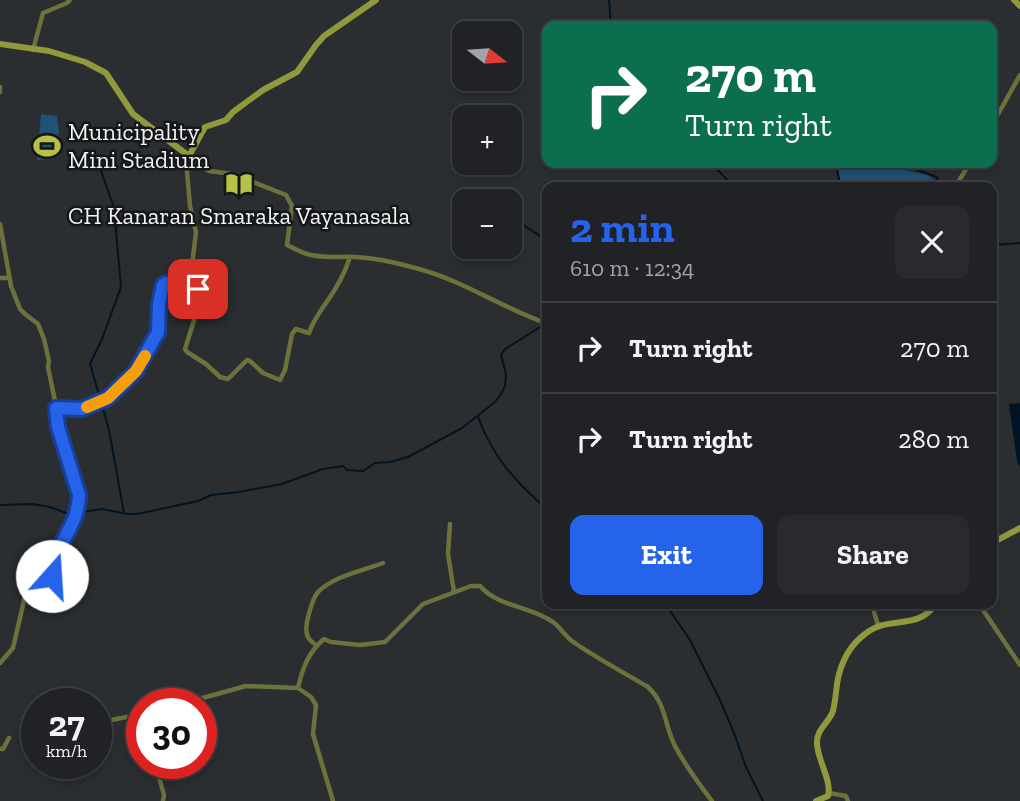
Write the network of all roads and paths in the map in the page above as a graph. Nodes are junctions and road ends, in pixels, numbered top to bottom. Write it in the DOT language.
graph roads {
  1 [pos="70,0"];
  2 [pos="376,0"];
  3 [pos="1014,0"];
  4 [pos="1020,6"];
  5 [pos="0,44"];
  6 [pos="33,50"];
  7 [pos="1020,75"];
  8 [pos="997,116"];
  9 [pos="189,156"];
  10 [pos="0,224"];
  11 [pos="350,257"];
  12 [pos="0,278"];
  13 [pos="9,278"];
  14 [pos="186,283"];
  15 [pos="542,322"];
  16 [pos="56,408"];
  17 [pos="450,524"];
  18 [pos="1020,528"];
  19 [pos="997,540"];
  20 [pos="383,564"];
  21 [pos="454,592"];
  22 [pos="874,609"];
  23 [pos="932,609"];
  24 [pos="982,609"];
  25 [pos="878,625"];
  26 [pos="317,645"];
  27 [pos="0,663"];
  28 [pos="1020,665"];
  29 [pos="298,688"];
  30 [pos="217,694"];
  31 [pos="9,738"];
  32 [pos="0,749"];
  33 [pos="160,779"];
  34 [pos="829,793"];
  35 [pos="163,801"];
  36 [pos="333,801"];
  37 [pos="712,801"];
  38 [pos="816,801"];
  39 [pos="848,801"];
  1 -- 6 [label="street"];
  2 -- 9 [label="main road"];
  3 -- 4 [label="main road"];
  5 -- 6 [label="main road"];
  6 -- 9 [label="main road"];
  7 -- 8 [label="street"];
  9 -- 11 [label="street"];
  9 -- 14 [label="street"];
  10 -- 13 [label="street"];
  11 -- 14 [label="street"];
  11 -- 15 [label="street"];
  12 -- 13 [label="street"];
  13 -- 16 [label="street"];
  14 -- 16 [label="street"];
  16 -- 27 [label="street"];
  17 -- 21 [label="street"];
  18 -- 19 [label="main road"];
  20 -- 26 [label="street"];
  21 -- 26 [label="street"];
  21 -- 37 [label="street"];
  22 -- 25 [label="street"];
  23 -- 25 [label="main road"];
  24 -- 28 [label="street"];
  25 -- 34 [label="main road"];
  26 -- 29 [label="street"];
  29 -- 30 [label="street"];
  29 -- 36 [label="street"];
  31 -- 32 [label="street"];
  33 -- 35 [label="street"];
  34 -- 38 [label="main road"];
  34 -- 39 [label="street"];
}
